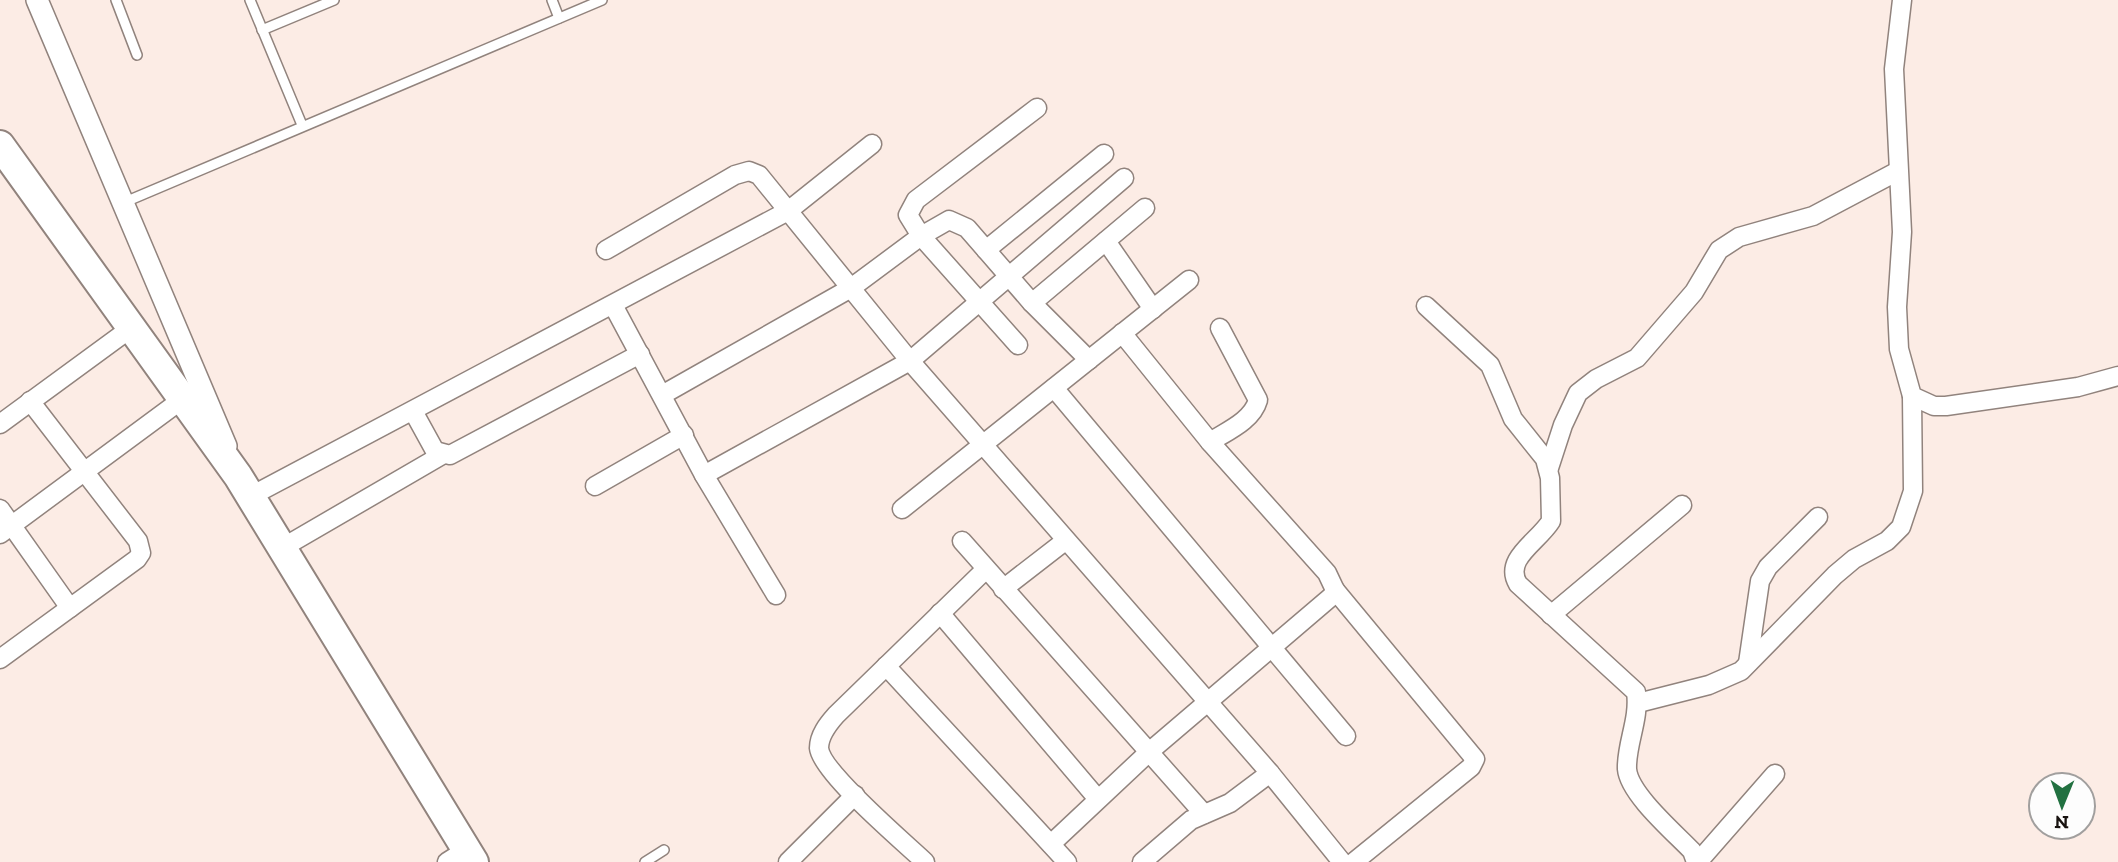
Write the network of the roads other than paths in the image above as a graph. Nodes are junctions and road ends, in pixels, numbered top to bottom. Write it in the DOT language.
graph roads {
  1 [pos="37,0"];
  2 [pos="116,0"];
  3 [pos="250,0"];
  4 [pos="334,0"];
  5 [pos="552,0"];
  6 [pos="602,0"];
  7 [pos="1902,0"];
  8 [pos="559,18"];
  9 [pos="262,30"];
  10 [pos="137,55"];
  11 [pos="1037,108"];
  12 [pos="302,125"];
  13 [pos="872,144"];
  14 [pos="0,145"];
  15 [pos="1104,154"];
  16 [pos="1898,171"];
  17 [pos="1124,178"];
  18 [pos="125,202"];
  19 [pos="1145,208"];
  20 [pos="788,211"];
  21 [pos="921,236"];
  22 [pos="1106,241"];
  23 [pos="606,250"];
  24 [pos="986,250"];
  25 [pos="1009,275"];
  26 [pos="1189,280"];
  27 [pos="851,288"];
  28 [pos="979,301"];
  29 [pos="1032,303"];
  30 [pos="613,305"];
  31 [pos="1426,306"];
  32 [pos="1153,309"];
  33 [pos="131,328"];
  34 [pos="1220,328"];
  35 [pos="1122,333"];
  36 [pos="1018,345"];
  37 [pos="639,354"];
  38 [pos="1089,360"];
  39 [pos="910,361"];
  40 [pos="2118,376"];
  41 [pos="1054,388"];
  42 [pos="662,395"];
  43 [pos="184,398"];
  44 [pos="1918,399"];
  45 [pos="30,401"];
  46 [pos="413,411"];
  47 [pos="0,424"];
  48 [pos="684,435"];
  49 [pos="1210,442"];
  50 [pos="984,447"];
  51 [pos="442,455"];
  52 [pos="1549,468"];
  53 [pos="83,472"];
  54 [pos="704,475"];
  55 [pos="244,486"];
  56 [pos="595,486"];
  57 [pos="1682,505"];
  58 [pos="0,509"];
  59 [pos="902,509"];
  60 [pos="1818,517"];
  61 [pos="6,530"];
  62 [pos="962,541"];
  63 [pos="1065,541"];
  64 [pos="282,548"];
  65 [pos="986,569"];
  66 [pos="1003,589"];
  67 [pos="1335,590"];
  68 [pos="776,595"];
  69 [pos="70,607"];
  70 [pos="940,613"];
  71 [pos="1551,615"];
  72 [pos="1272,648"];
  73 [pos="1,655"];
  74 [pos="1748,663"];
  75 [pos="886,666"];
  76 [pos="1206,702"];
  77 [pos="1638,703"];
  78 [pos="1346,736"];
  79 [pos="1149,752"];
  80 [pos="1270,773"];
  81 [pos="1775,774"];
  82 [pos="855,795"];
  83 [pos="1097,798"];
  84 [pos="1204,814"];
  85 [pos="1051,844"];
  86 [pos="664,850"];
  87 [pos="462,858"];
  88 [pos="645,862"];
  89 [pos="788,862"];
  90 [pos="925,862"];
  91 [pos="1067,862"];
  92 [pos="1142,862"];
  93 [pos="1342,862"];
  94 [pos="1354,862"];
  95 [pos="1697,862"];
  1 -- 18 [label="street"];
  2 -- 10 [label="lane"];
  3 -- 9 [label="lane"];
  4 -- 9 [label="lane"];
  5 -- 8 [label="lane"];
  6 -- 8 [label="lane"];
  7 -- 16 [label="street"];
  8 -- 12 [label="lane"];
  9 -- 12 [label="lane"];
  11 -- 21 [label="street"];
  12 -- 18 [label="lane"];
  13 -- 20 [label="street"];
  14 -- 33 [label="main road"];
  15 -- 24 [label="street"];
  16 -- 44 [label="street"];
  16 -- 52 [label="street"];
  17 -- 25 [label="street"];
  18 -- 55 [label="street"];
  19 -- 22 [label="street"];
  20 -- 23 [label="street"];
  20 -- 27 [label="street"];
  20 -- 30 [label="street"];
  21 -- 24 [label="street"];
  21 -- 27 [label="street"];
  21 -- 28 [label="street"];
  22 -- 29 [label="street"];
  22 -- 32 [label="street"];
  24 -- 25 [label="street"];
  25 -- 28 [label="street"];
  25 -- 29 [label="street"];
  26 -- 32 [label="street"];
  27 -- 39 [label="street"];
  27 -- 42 [label="street"];
  28 -- 36 [label="street"];
  28 -- 39 [label="street"];
  29 -- 38 [label="street"];
  30 -- 37 [label="street"];
  30 -- 46 [label="street"];
  31 -- 52 [label="street"];
  32 -- 35 [label="street"];
  33 -- 43 [label="main road"];
  33 -- 45 [label="street"];
  34 -- 49 [label="street"];
  35 -- 38 [label="street"];
  35 -- 49 [label="street"];
  37 -- 42 [label="street"];
  37 -- 51 [label="street"];
  38 -- 41 [label="street"];
  39 -- 50 [label="street"];
  39 -- 54 [label="street"];
  40 -- 44 [label="street"];
  41 -- 50 [label="street"];
  41 -- 72 [label="street"];
  42 -- 48 [label="street"];
  43 -- 53 [label="street"];
  43 -- 55 [label="main road"];
  44 -- 74 [label="street"];
  45 -- 47 [label="street"];
  45 -- 53 [label="street"];
  46 -- 51 [label="street"];
  46 -- 55 [label="street"];
  48 -- 54 [label="street"];
  48 -- 56 [label="street"];
  49 -- 67 [label="street"];
  50 -- 59 [label="street"];
  50 -- 63 [label="street"];
  51 -- 64 [label="street"];
  52 -- 71 [label="street"];
  53 -- 61 [label="street"];
  53 -- 69 [label="street"];
  54 -- 68 [label="street"];
  55 -- 64 [label="main road"];
  57 -- 71 [label="street"];
  58 -- 61 [label="street"];
  60 -- 74 [label="street"];
  61 -- 69 [label="street"];
  62 -- 65 [label="street"];
  63 -- 66 [label="street"];
  63 -- 76 [label="street"];
  64 -- 87 [label="main road"];
  65 -- 66 [label="street"];
  65 -- 70 [label="street"];
  66 -- 79 [label="street"];
  67 -- 72 [label="street"];
  67 -- 94 [label="street"];
  69 -- 73 [label="street"];
  70 -- 75 [label="street"];
  70 -- 83 [label="street"];
  71 -- 77 [label="street"];
  72 -- 76 [label="street"];
  72 -- 78 [label="street"];
  74 -- 77 [label="street"];
  75 -- 82 [label="street"];
  75 -- 85 [label="street"];
  76 -- 79 [label="street"];
  76 -- 80 [label="street"];
  77 -- 95 [label="street"];
  79 -- 83 [label="street"];
  79 -- 84 [label="street"];
  80 -- 84 [label="street"];
  80 -- 93 [label="street"];
  81 -- 95 [label="street"];
  82 -- 89 [label="street"];
  82 -- 90 [label="street"];
  83 -- 85 [label="street"];
  84 -- 92 [label="street"];
  85 -- 91 [label="street"];
  86 -- 88 [label="lane"];
}
